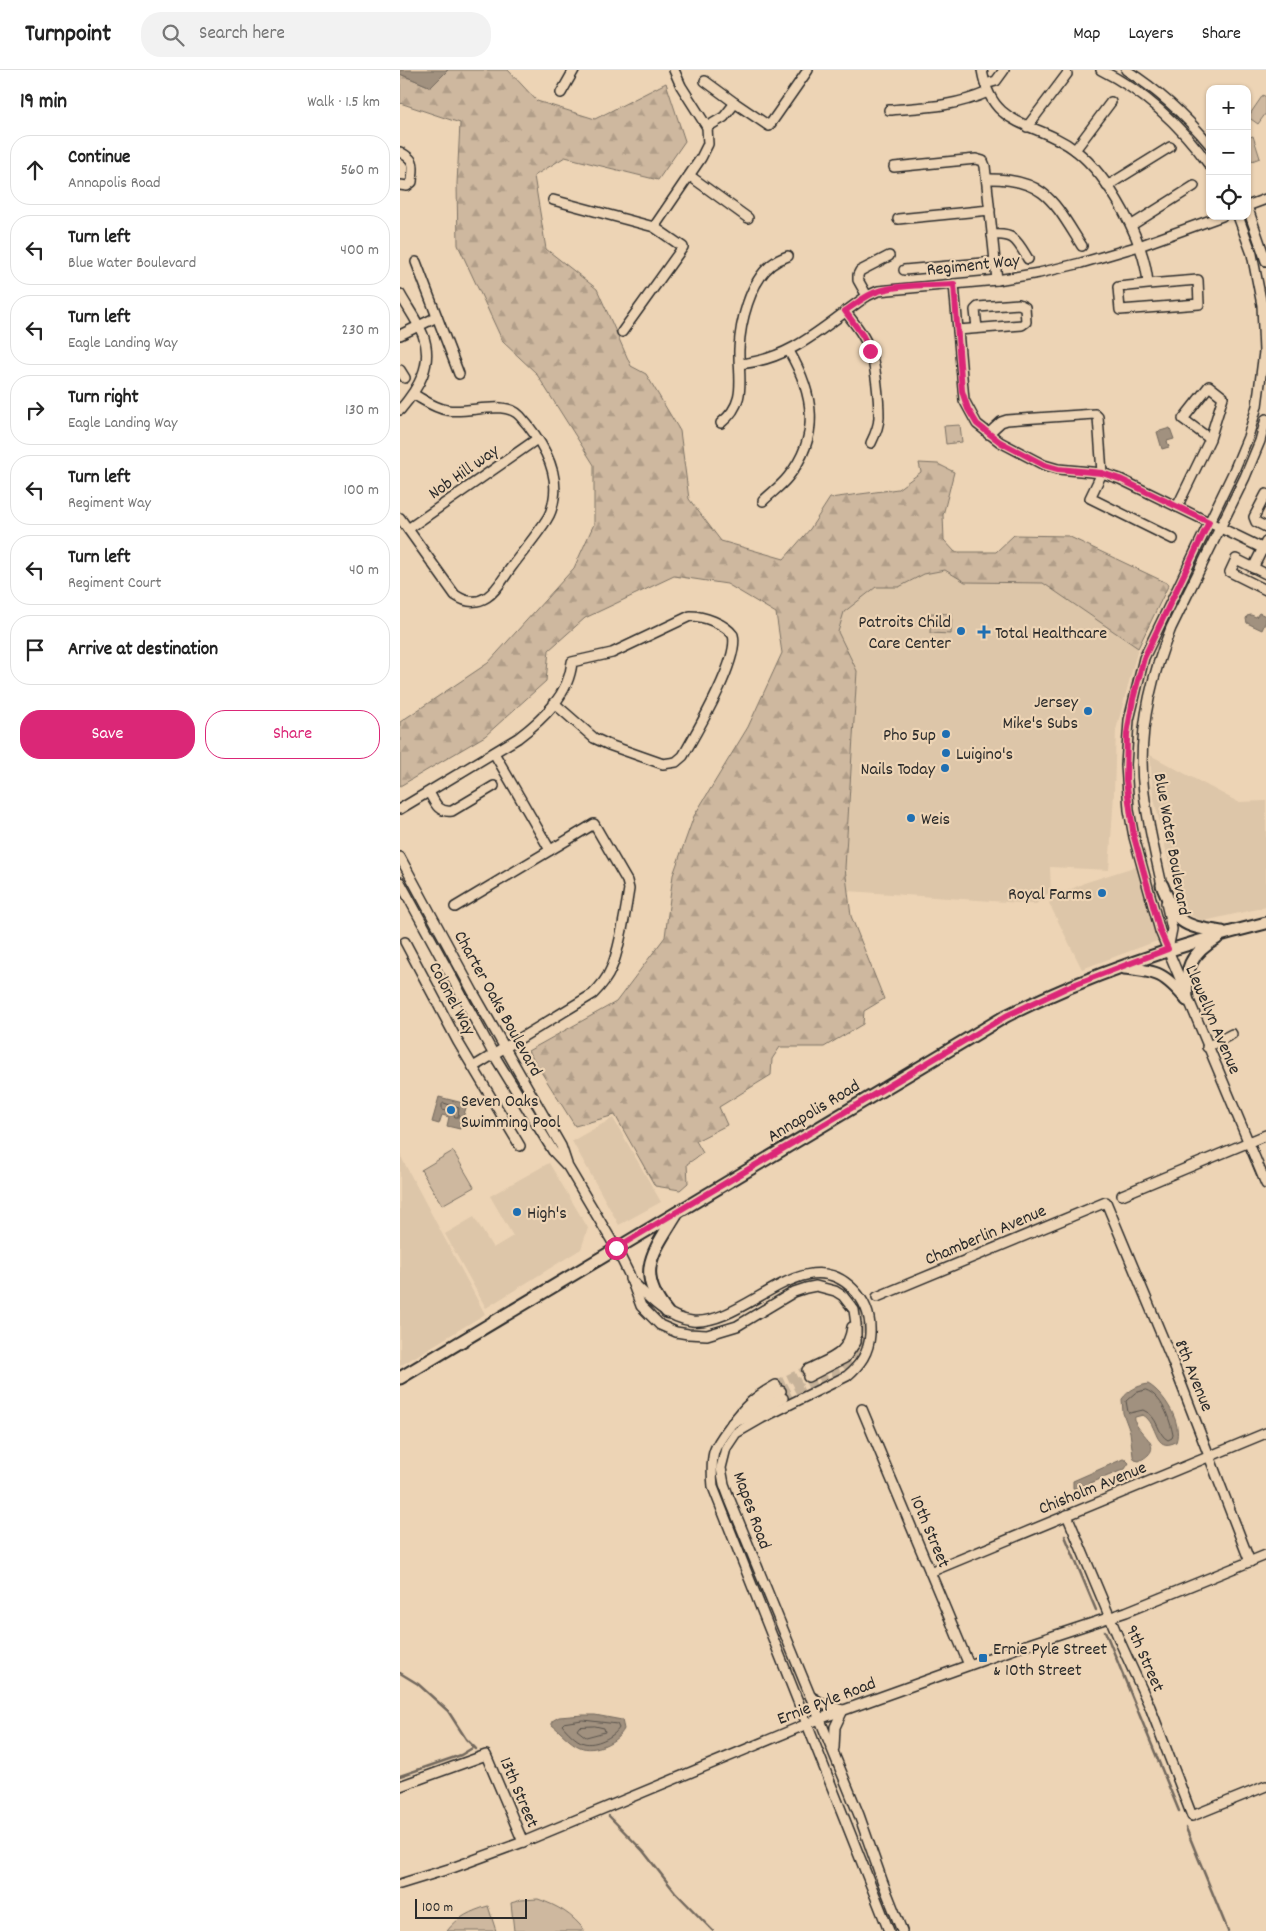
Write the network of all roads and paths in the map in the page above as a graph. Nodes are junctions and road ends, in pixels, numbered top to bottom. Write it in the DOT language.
graph roads {
  1 [pos="574,70"];
  2 [pos="674,70"];
  3 [pos="808,70"];
  4 [pos="982,70"];
  5 [pos="1004,70"];
  6 [pos="1101,70"];
  7 [pos="1126,70"];
  8 [pos="1067,74"];
  9 [pos="705,81"];
  10 [pos="987,88"];
  11 [pos="561,93"];
  12 [pos="1111,102"];
  13 [pos="735,103"];
  14 [pos="889,110"];
  15 [pos="707,127"];
  16 [pos="1027,127"];
  17 [pos="1206,141"];
  18 [pos="1170,147"];
  19 [pos="1076,150"];
  20 [pos="400,152"];
  21 [pos="1206,161"];
  22 [pos="894,166"];
  23 [pos="690,176"];
  24 [pos="987,179"];
  25 [pos="400,186"];
  26 [pos="1107,186"];
  27 [pos="1194,186"];
  28 [pos="1266,199"];
  29 [pos="553,200"];
  30 [pos="1251,205"];
  31 [pos="990,210"];
  32 [pos="748,218"];
  33 [pos="1251,218"];
  34 [pos="898,219"];
  35 [pos="1211,220"];
  36 [pos="1239,220"];
  37 [pos="1132,225"];
  38 [pos="654,227"];
  39 [pos="992,235"];
  40 [pos="1082,246"];
  41 [pos="1139,246"];
  42 [pos="788,256"];
  43 [pos="889,256"];
  44 [pos="1028,259"];
  45 [pos="1266,261"];
  46 [pos="416,262"];
  47 [pos="994,262"];
  48 [pos="904,270"];
  49 [pos="996,280"];
  50 [pos="954,284"];
  51 [pos="1148,284"];
  52 [pos="400,294"];
  53 [pos="867,296"];
  54 [pos="845,311"];
  55 [pos="437,317"];
  56 [pos="418,325"];
  57 [pos="976,328"];
  58 [pos="958,330"];
  59 [pos="622,332"];
  60 [pos="400,335"];
  61 [pos="790,351"];
  62 [pos="740,364"];
  63 [pos="459,374"];
  64 [pos="413,394"];
  65 [pos="400,410"];
  66 [pos="1266,419"];
  67 [pos="721,422"];
  68 [pos="988,434"];
  69 [pos="537,439"];
  70 [pos="1210,439"];
  71 [pos="871,443"];
  72 [pos="1102,473"];
  73 [pos="1266,494"];
  74 [pos="763,501"];
  75 [pos="1177,507"];
  76 [pos="400,518"];
  77 [pos="1209,522"];
  78 [pos="1266,527"];
  79 [pos="1220,528"];
  80 [pos="408,529"];
  81 [pos="1173,539"];
  82 [pos="1265,547"];
  83 [pos="1253,568"];
  84 [pos="1266,574"];
  85 [pos="1266,590"];
  86 [pos="554,703"];
  87 [pos="494,754"];
  88 [pos="494,786"];
  89 [pos="429,792"];
  90 [pos="400,809"];
  91 [pos="550,850"];
  92 [pos="400,857"];
  93 [pos="400,882"];
  94 [pos="1162,885"];
  95 [pos="455,907"];
  96 [pos="1266,923"];
  97 [pos="1226,933"];
  98 [pos="405,942"];
  99 [pos="1168,949"];
  100 [pos="1119,967"];
  101 [pos="1187,1000"];
  102 [pos="1232,1034"];
  103 [pos="1207,1047"];
  104 [pos="504,1048"];
  105 [pos="494,1055"];
  106 [pos="473,1067"];
  107 [pos="1266,1135"];
  108 [pos="1249,1142"];
  109 [pos="520,1146"];
  110 [pos="568,1167"];
  111 [pos="1266,1184"];
  112 [pos="1122,1195"];
  113 [pos="1106,1202"];
  114 [pos="679,1210"];
  115 [pos="616,1248"];
  116 [pos="630,1279"];
  117 [pos="877,1297"];
  118 [pos="667,1312"];
  119 [pos="808,1374"];
  120 [pos="400,1378"];
  121 [pos="862,1409"];
  122 [pos="732,1423"];
  123 [pos="1266,1433"];
  124 [pos="1210,1456"];
  125 [pos="1068,1515"];
  126 [pos="1266,1555"];
  127 [pos="1250,1562"];
  128 [pos="930,1572"];
  129 [pos="1110,1618"];
  130 [pos="969,1665"];
  131 [pos="810,1696"];
  132 [pos="843,1710"];
  133 [pos="819,1718"];
  134 [pos="808,1723"];
  135 [pos="834,1753"];
  136 [pos="400,1786"];
  137 [pos="1266,1786"];
  138 [pos="523,1842"];
  139 [pos="400,1884"];
  140 [pos="889,1931"];
  141 [pos="902,1931"];
  1 -- 11 [label="street"];
  2 -- 15 [label="street"];
  3 -- 13 [label="street"];
  4 -- 10 [label="street"];
  5 -- 10 [label="street"];
  6 -- 21 [label="street"];
  7 -- 17 [label="street"];
  8 -- 16 [label="street"];
  9 -- 13 [label="street"];
  10 -- 14 [label="street"];
  10 -- 16 [label="street"];
  12 -- 19 [label="street"];
  13 -- 15 [label="street"];
  15 -- 23 [label="street"];
  16 -- 19 [label="street"];
  18 -- 26 [label="street"];
  19 -- 26 [label="street"];
  20 -- 25 [label="street"];
  22 -- 24 [label="street"];
  23 -- 32 [label="street"];
  23 -- 38 [label="street"];
  24 -- 31 [label="street"];
  24 -- 40 [label="street"];
  26 -- 37 [label="street"];
  27 -- 37 [label="street"];
  28 -- 30 [label="street"];
  29 -- 38 [label="street"];
  31 -- 34 [label="street"];
  31 -- 39 [label="street"];
  33 -- 45 [label="street"];
  35 -- 41 [label="street, Regiment Way"];
  36 -- 77 [label="street, Blue Water Boulevard"];
  37 -- 41 [label="street"];
  38 -- 59 [label="street"];
  39 -- 44 [label="street"];
  39 -- 47 [label="street"];
  41 -- 49 [label="street, Regiment Way"];
  41 -- 51 [label="street"];
  42 -- 62 [label="street"];
  43 -- 53 [label="street"];
  46 -- 55 [label="street"];
  47 -- 48 [label="street"];
  47 -- 49 [label="street"];
  49 -- 50 [label="street, Regiment Way"];
  50 -- 53 [label="street, Regiment Way"];
  50 -- 58 [label="street"];
  51 -- 51 [label="street"];
  52 -- 56 [label="street"];
  53 -- 54 [label="street, Regiment Way"];
  54 -- 61 [label="street, Regiment Way"];
  54 -- 71 [label="street"];
  55 -- 56 [label="street"];
  55 -- 63 [label="street"];
  56 -- 60 [label="street"];
  56 -- 64 [label="street"];
  57 -- 57 [label="street"];
  57 -- 58 [label="street"];
  58 -- 68 [label="street"];
  61 -- 62 [label="street, Regiment Way"];
  61 -- 74 [label="street"];
  62 -- 67 [label="street"];
  64 -- 65 [label="street"];
  64 -- 69 [label="street"];
  66 -- 79 [label="street, Blue Water Boulevard"];
  68 -- 72 [label="street"];
  68 -- 72 [label="street"];
  69 -- 80 [label="street, Nob Hill way"];
  69 -- 80 [label="street"];
  70 -- 70 [label="street"];
  70 -- 75 [label="street"];
  72 -- 75 [label="street"];
  72 -- 81 [label="street"];
  73 -- 78 [label="street"];
  75 -- 77 [label="street"];
  76 -- 80 [label="street"];
  77 -- 79 [label="street"];
  77 -- 99 [label="street, Blue Water Boulevard"];
  79 -- 82 [label="street"];
  79 -- 94 [label="street, Blue Water Boulevard"];
  82 -- 83 [label="street"];
  83 -- 84 [label="street"];
  83 -- 85 [label="street"];
  86 -- 86 [label="street"];
  86 -- 87 [label="street"];
  87 -- 89 [label="street"];
  87 -- 91 [label="street"];
  88 -- 89 [label="street"];
  89 -- 90 [label="street"];
  91 -- 95 [label="street"];
  91 -- 104 [label="street"];
  92 -- 104 [label="street, Charter Oaks Boulevard"];
  93 -- 105 [label="street, Charter Oaks Boulevard"];
  94 -- 97 [label="main road"];
  94 -- 99 [label="street, Blue Water Boulevard"];
  96 -- 97 [label="main road, Annapolis Road"];
  97 -- 99 [label="main road, Annapolis Road"];
  97 -- 101 [label="main road"];
  98 -- 106 [label="street, Colonel Way"];
  99 -- 100 [label="main road, Annapolis Road"];
  99 -- 101 [label="street, Llewellyn Avenue"];
  100 -- 101 [label="main road"];
  100 -- 114 [label="main road, Annapolis Road"];
  101 -- 103 [label="street, Llewellyn Avenue"];
  102 -- 103 [label="street"];
  103 -- 108 [label="street, Llewellyn Avenue"];
  104 -- 105 [label="street"];
  104 -- 110 [label="street, Charter Oaks Boulevard"];
  105 -- 106 [label="street"];
  105 -- 110 [label="street, Charter Oaks Boulevard"];
  106 -- 109 [label="street, Colonel Way"];
  107 -- 108 [label="street"];
  108 -- 111 [label="street, Llewellyn Avenue"];
  108 -- 112 [label="street"];
  110 -- 115 [label="street, Charter Oaks Boulevard"];
  113 -- 117 [label="street, Chamberlin Avenue"];
  113 -- 124 [label="street, 8th Avenue"];
  114 -- 115 [label="main road, Annapolis Road"];
  114 -- 118 [label="main road"];
  115 -- 116 [label="street, Mapes Road"];
  115 -- 120 [label="main road, Annapolis Road"];
  116 -- 118 [label="street, Mapes Road"];
  116 -- 119 [label="street, Mapes Road"];
  118 -- 131 [label="street, Mapes Road"];
  121 -- 128 [label="street, 10th Street"];
  122 -- 122 [label="street, Mapes Road"];
  122 -- 134 [label="street, Mapes Road"];
  123 -- 124 [label="street, Chisholm Avenue"];
  124 -- 125 [label="street, Chisholm Avenue"];
  124 -- 127 [label="street, 8th Avenue"];
  125 -- 128 [label="street, Chisholm Avenue"];
  125 -- 129 [label="street, 9th Street"];
  126 -- 127 [label="street, Ernie Pyle Road"];
  127 -- 129 [label="street, Ernie Pyle Road"];
  128 -- 130 [label="street, 10th Street"];
  129 -- 130 [label="street, Ernie Pyle Road"];
  129 -- 137 [label="street, 9th Street"];
  130 -- 132 [label="street, Ernie Pyle Road"];
  131 -- 132 [label="street"];
  131 -- 133 [label="street, Mapes Road"];
  132 -- 133 [label="street, Ernie Pyle Road"];
  132 -- 135 [label="street"];
  133 -- 134 [label="street, Ernie Pyle Road"];
  133 -- 135 [label="street, Mapes Road"];
  134 -- 138 [label="street, Ernie Pyle Road"];
  134 -- 140 [label="street, Mapes Road"];
  135 -- 141 [label="street, Mapes Road"];
  136 -- 138 [label="street, 13th Street"];
  138 -- 139 [label="street, Ernie Pyle Road"];
}
